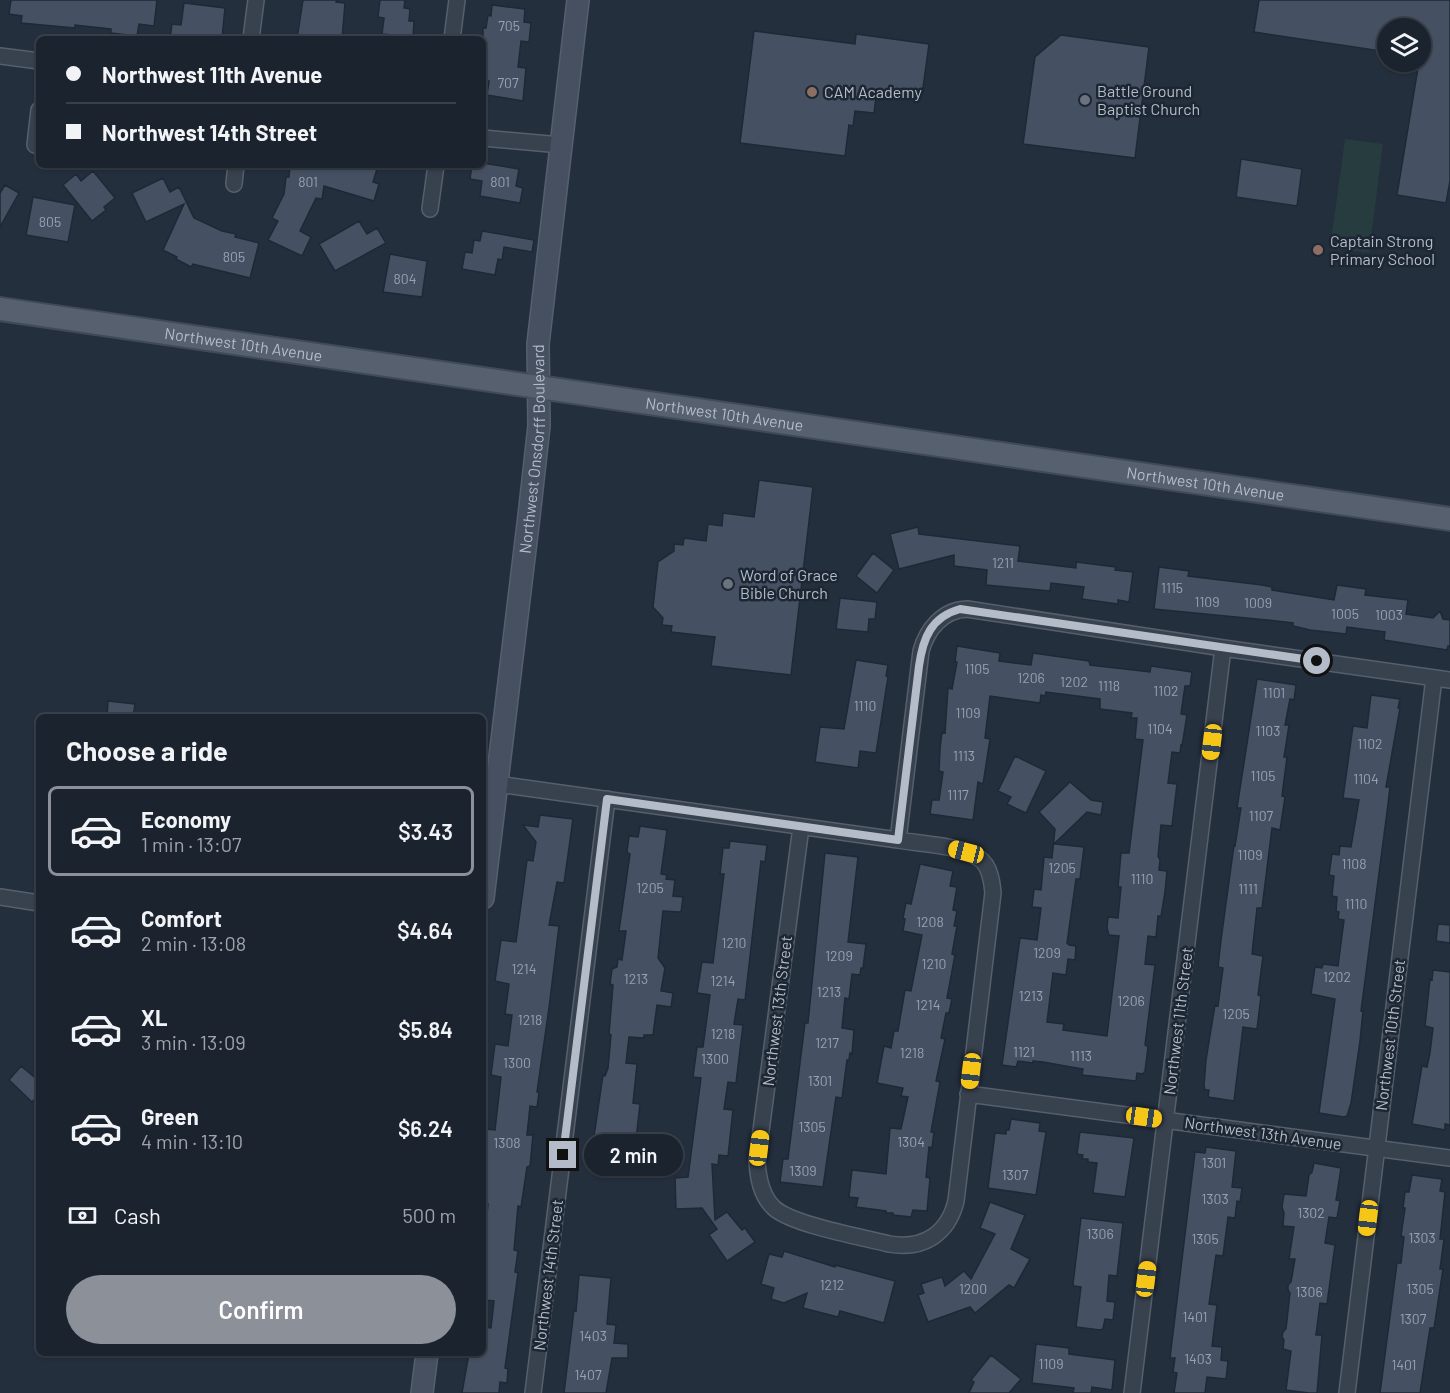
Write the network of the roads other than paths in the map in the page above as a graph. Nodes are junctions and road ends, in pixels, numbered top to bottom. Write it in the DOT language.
graph roads {
  1 [pos="256,0"];
  2 [pos="457,0"];
  3 [pos="578,0"];
  4 [pos="251,36"];
  5 [pos="452,36"];
  6 [pos="0,56"];
  7 [pos="36,61"];
  8 [pos="36,136"];
  9 [pos="486,138"];
  10 [pos="35,145"];
  11 [pos="561,145"];
  12 [pos="236,168"];
  13 [pos="436,168"];
  14 [pos="234,184"];
  15 [pos="430,210"];
  16 [pos="0,309"];
  17 [pos="538,388"];
  18 [pos="1450,519"];
  19 [pos="1223,648"];
  20 [pos="1434,678"];
  21 [pos="1450,680"];
  22 [pos="497,784"];
  23 [pos="607,799"];
  24 [pos="801,826"];
  25 [pos="898,840"];
  26 [pos="486,874"];
  27 [pos="0,897"];
  28 [pos="36,903"];
  29 [pos="968,1094"];
  30 [pos="1166,1120"];
  31 [pos="1377,1148"];
  32 [pos="1450,1158"];
  33 [pos="427,1356"];
  34 [pos="422,1393"];
  35 [pos="533,1393"];
  36 [pos="1132,1393"];
  37 [pos="1347,1393"];
  1 -- 4 [label="street"];
  2 -- 5 [label="street"];
  3 -- 11 [label="street, Northwest Onsdorff Boulevard"];
  6 -- 7 [label="street"];
  8 -- 10 [label="street"];
  9 -- 11 [label="street"];
  11 -- 17 [label="street, Northwest Onsdorff Boulevard"];
  12 -- 14 [label="street"];
  13 -- 15 [label="street"];
  16 -- 17 [label="main road, Northwest 10th Avenue"];
  17 -- 18 [label="main road, Northwest 10th Avenue"];
  17 -- 22 [label="street, Northwest Onsdorff Boulevard"];
  19 -- 20 [label="street"];
  19 -- 25 [label="street"];
  19 -- 30 [label="street, Northwest 11th Street"];
  20 -- 21 [label="street"];
  20 -- 31 [label="street, Northwest 10th Street"];
  22 -- 23 [label="street"];
  22 -- 26 [label="street, Northwest Onsdorff Boulevard"];
  23 -- 24 [label="street"];
  23 -- 35 [label="street, Northwest 14th Street"];
  24 -- 25 [label="street"];
  24 -- 29 [label="street, Northwest 13th Street"];
  25 -- 29 [label="street"];
  27 -- 28 [label="street"];
  29 -- 30 [label="street, Northwest 13th Avenue"];
  30 -- 31 [label="street, Northwest 13th Avenue"];
  30 -- 36 [label="street, Northwest 11th Street"];
  31 -- 32 [label="street, Northwest 13th Avenue"];
  31 -- 37 [label="street, Northwest 10th Street"];
  33 -- 34 [label="street"];
}
